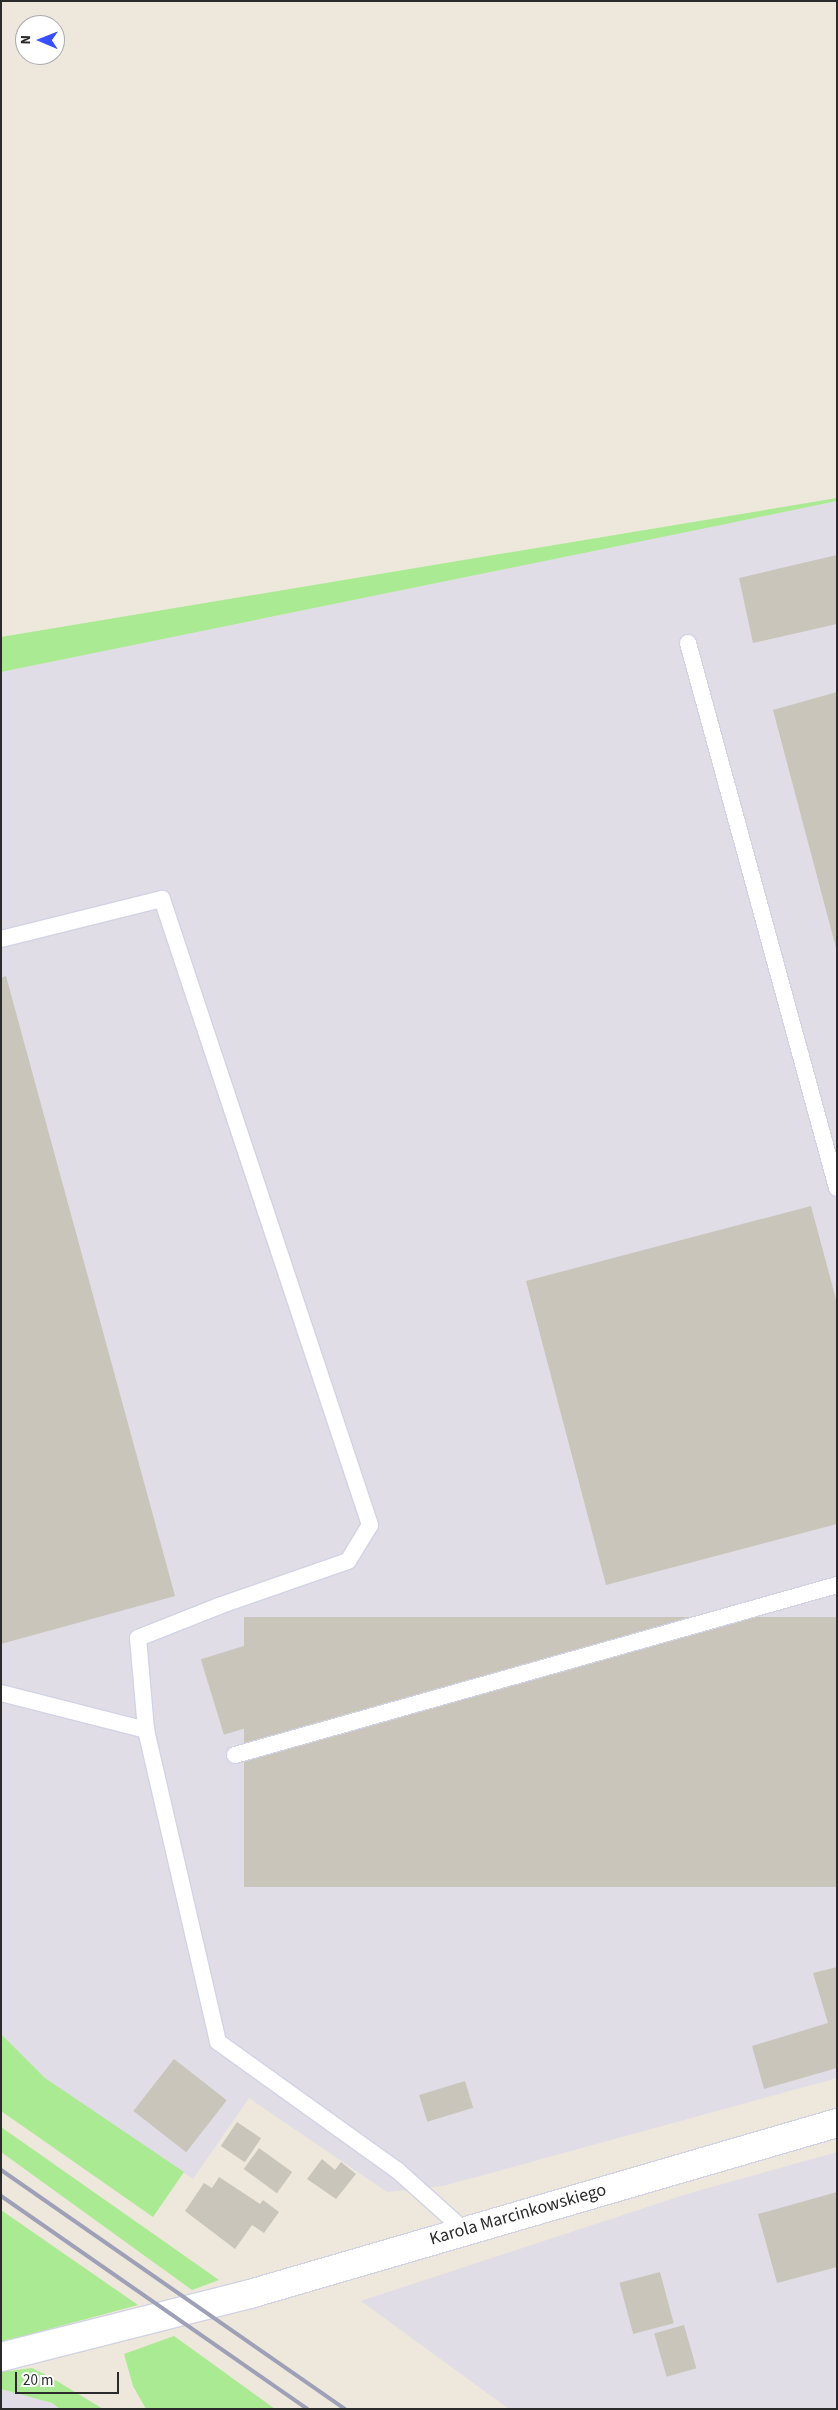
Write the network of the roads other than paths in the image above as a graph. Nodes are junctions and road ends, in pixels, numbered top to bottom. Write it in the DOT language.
graph roads {
  1 [pos="688,643"];
  2 [pos="1,939"];
  3 [pos="837,1188"];
  4 [pos="837,1585"];
  5 [pos="1,1693"];
  6 [pos="146,1730"];
  7 [pos="235,1755"];
  8 [pos="837,2123"];
  9 [pos="465,2231"];
  10 [pos="1,2357"];
  1 -- 3 [label="lane"];
  2 -- 6 [label="lane"];
  4 -- 7 [label="lane"];
  5 -- 6 [label="lane"];
  6 -- 9 [label="lane"];
  8 -- 9 [label="street, Karola Marcinkowskiego"];
  9 -- 10 [label="street, Karola Marcinkowskiego"];
}
